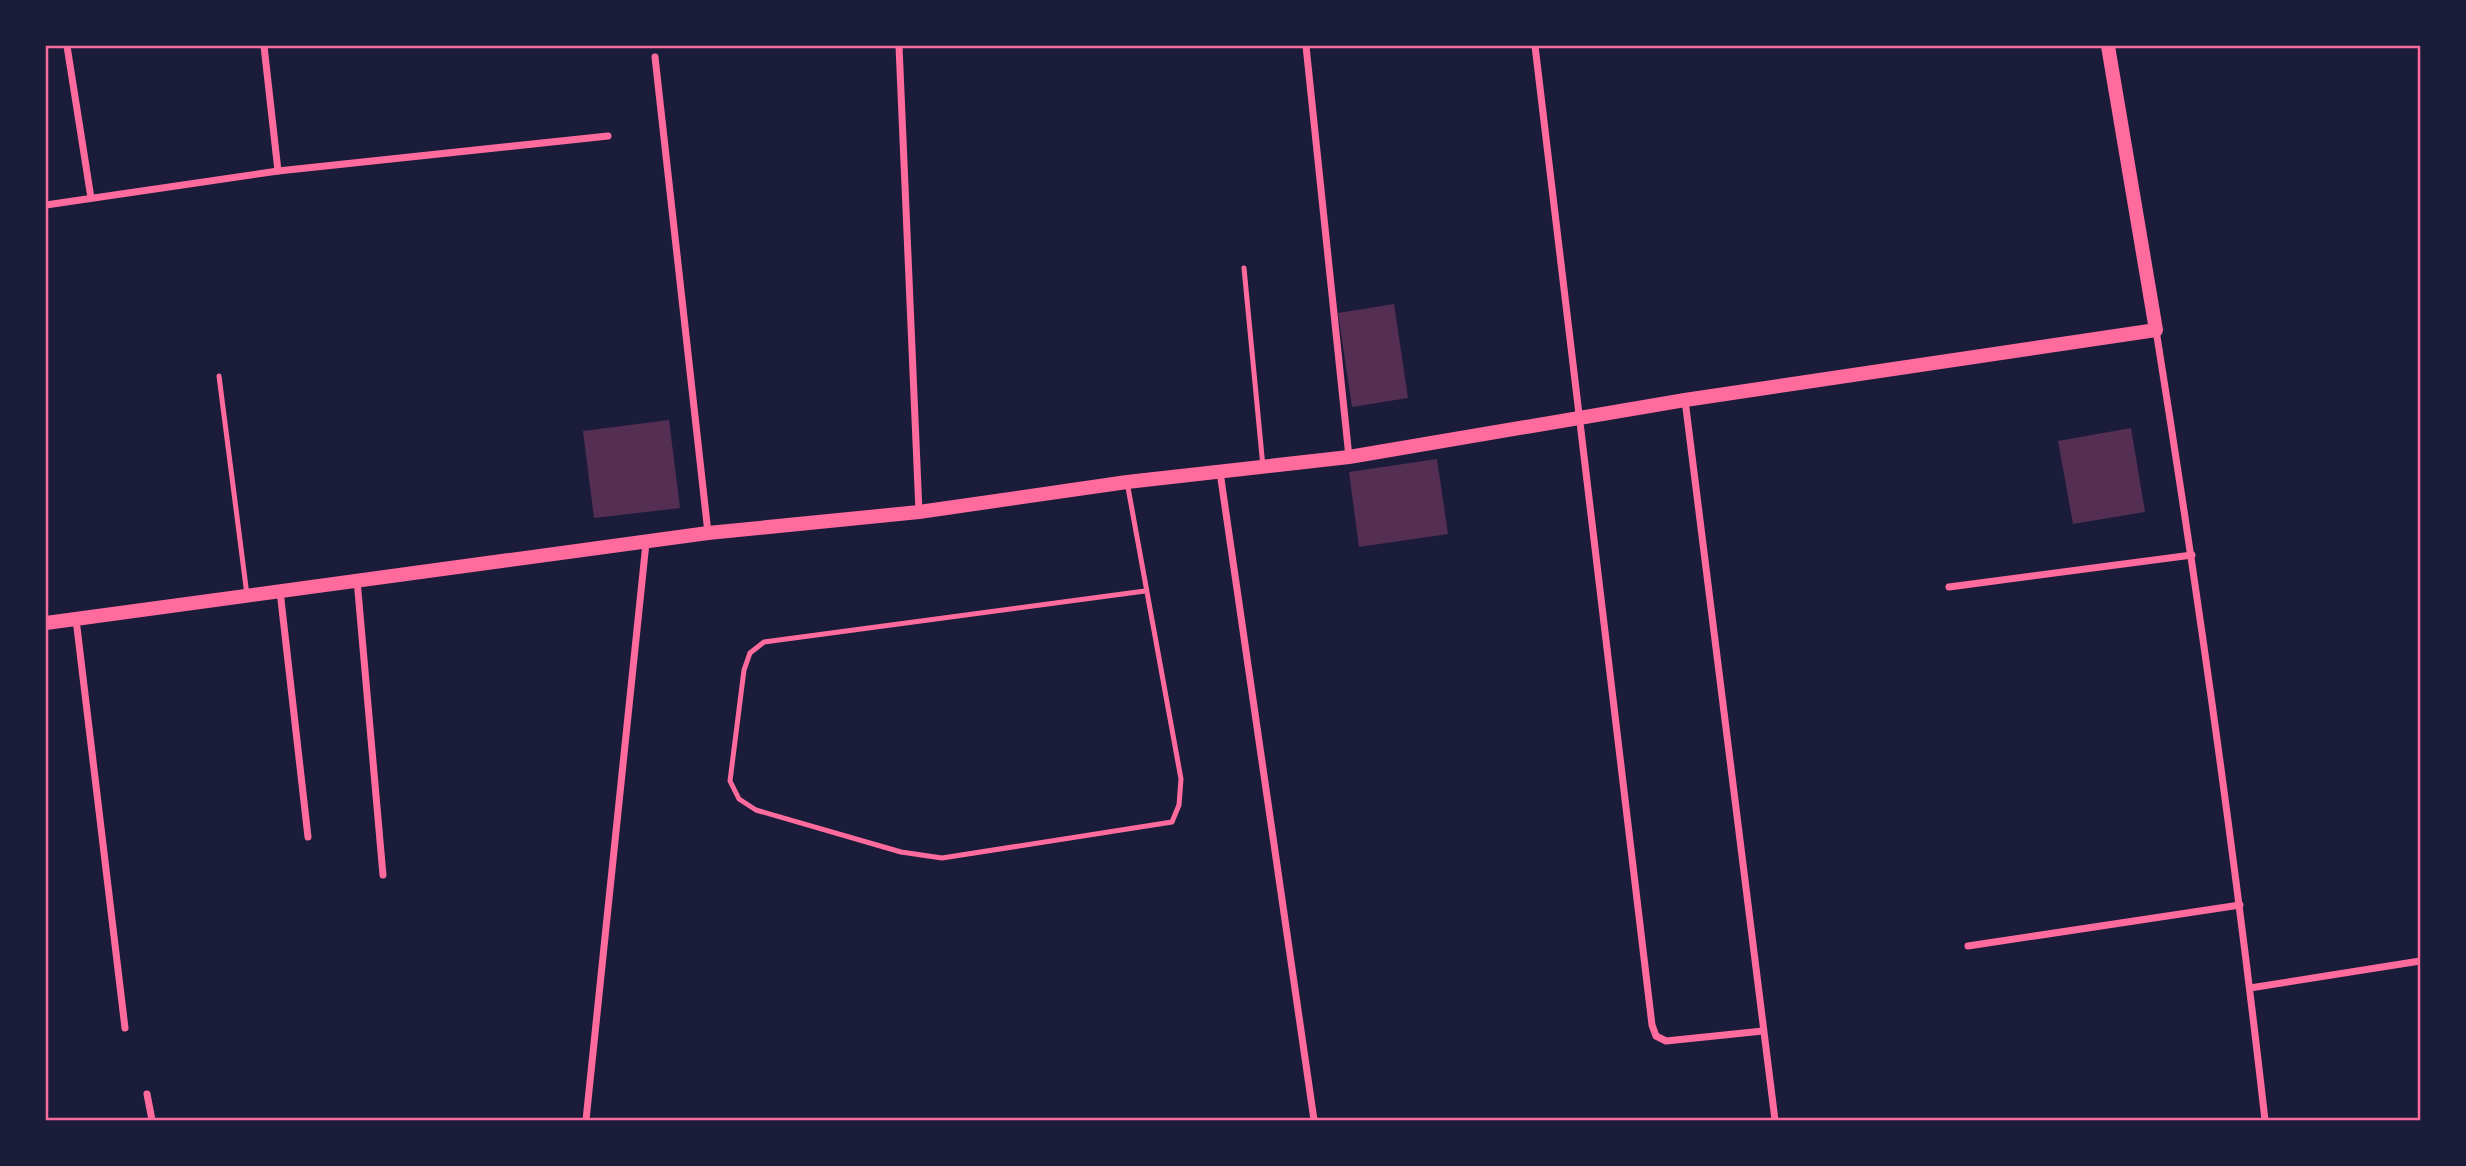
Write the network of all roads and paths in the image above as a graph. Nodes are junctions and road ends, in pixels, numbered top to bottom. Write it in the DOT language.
graph roads {
  1 [pos="67,46"];
  2 [pos="264,46"];
  3 [pos="899,46"];
  4 [pos="1306,46"];
  5 [pos="1535,46"];
  6 [pos="2108,46"];
  7 [pos="655,57"];
  8 [pos="607,136"];
  9 [pos="278,171"];
  10 [pos="91,198"];
  11 [pos="46,205"];
  12 [pos="1244,268"];
  13 [pos="2156,330"];
  14 [pos="219,376"];
  15 [pos="1685,400"];
  16 [pos="1579,418"];
  17 [pos="1349,457"];
  18 [pos="1263,468"];
  19 [pos="1220,472"];
  20 [pos="1127,482"];
  21 [pos="919,512"];
  22 [pos="708,533"];
  23 [pos="646,543"];
  24 [pos="2192,555"];
  25 [pos="357,579"];
  26 [pos="1949,587"];
  27 [pos="279,591"];
  28 [pos="1145,591"];
  29 [pos="247,595"];
  30 [pos="76,618"];
  31 [pos="46,623"];
  32 [pos="308,837"];
  33 [pos="383,874"];
  34 [pos="2240,905"];
  35 [pos="1968,946"];
  36 [pos="2420,961"];
  37 [pos="2250,988"];
  38 [pos="125,1028"];
  39 [pos="1763,1031"];
  40 [pos="147,1094"];
  41 [pos="152,1121"];
  42 [pos="586,1121"];
  43 [pos="1314,1121"];
  44 [pos="1775,1121"];
  45 [pos="2265,1121"];
  1 -- 10 [label="street"];
  2 -- 9 [label="street"];
  3 -- 21 [label="street"];
  4 -- 17 [label="street"];
  5 -- 16 [label="street"];
  6 -- 13 [label="main road"];
  7 -- 22 [label="street"];
  8 -- 9 [label="street"];
  9 -- 10 [label="street"];
  10 -- 11 [label="street"];
  12 -- 18 [label="lane"];
  13 -- 15 [label="main road"];
  13 -- 24 [label="street"];
  14 -- 29 [label="lane"];
  15 -- 16 [label="main road"];
  15 -- 39 [label="street"];
  16 -- 17 [label="main road"];
  16 -- 39 [label="street"];
  17 -- 18 [label="main road"];
  18 -- 19 [label="main road"];
  19 -- 20 [label="main road"];
  19 -- 43 [label="street"];
  20 -- 21 [label="main road"];
  20 -- 28 [label="lane"];
  21 -- 22 [label="main road"];
  22 -- 23 [label="main road"];
  23 -- 25 [label="main road"];
  23 -- 42 [label="street"];
  24 -- 26 [label="street"];
  24 -- 34 [label="street"];
  25 -- 27 [label="main road"];
  25 -- 33 [label="street"];
  27 -- 29 [label="main road"];
  27 -- 32 [label="street"];
  28 -- 28 [label="lane"];
  29 -- 30 [label="main road"];
  30 -- 31 [label="main road"];
  30 -- 38 [label="street"];
  34 -- 35 [label="street"];
  34 -- 37 [label="street"];
  36 -- 37 [label="street"];
  37 -- 45 [label="street"];
  39 -- 44 [label="street"];
  40 -- 41 [label="street"];
}
